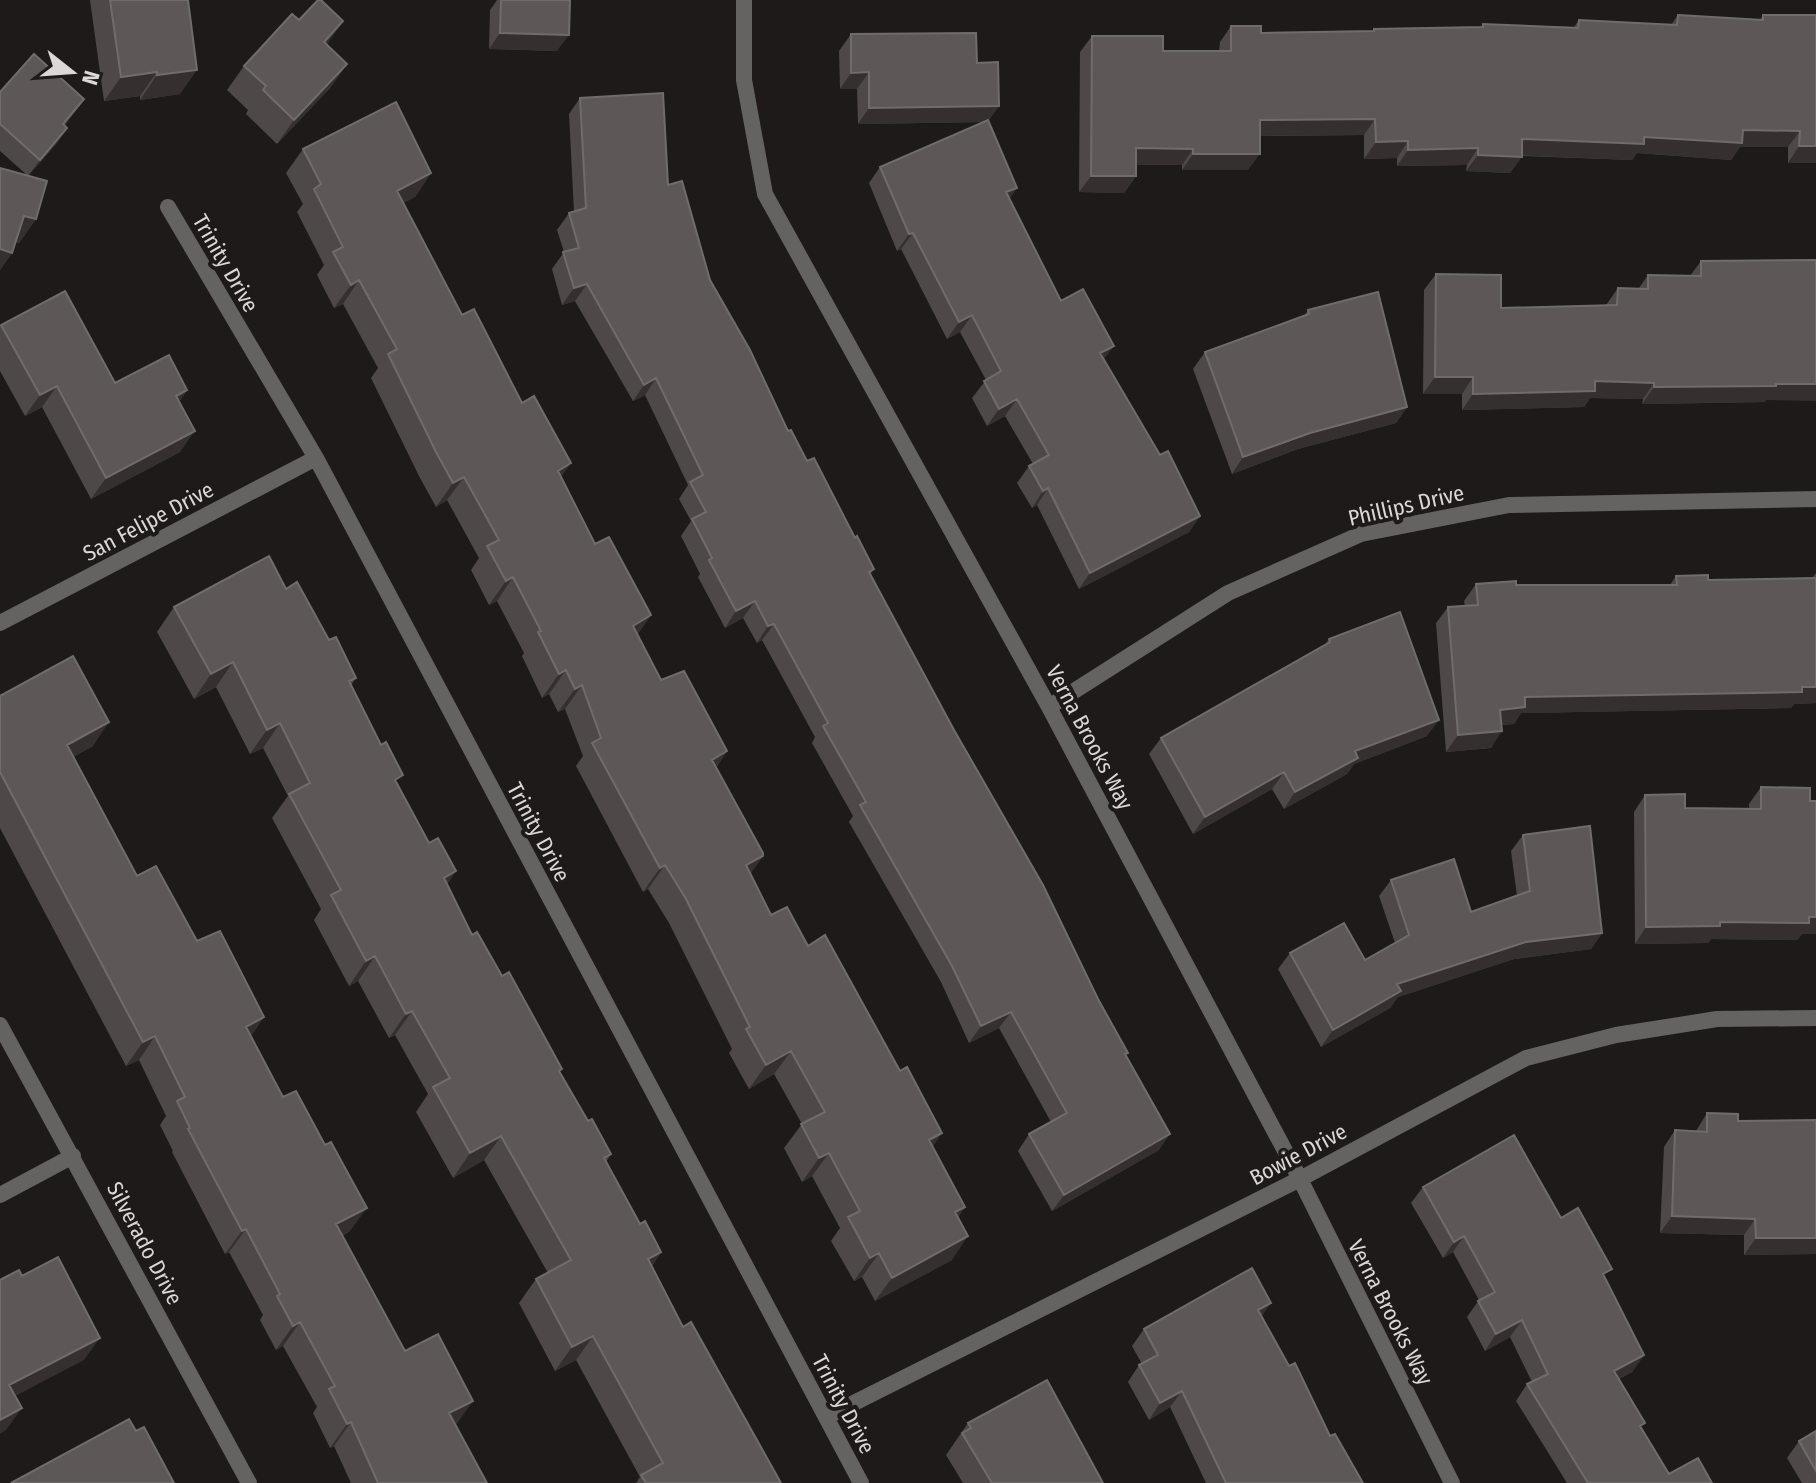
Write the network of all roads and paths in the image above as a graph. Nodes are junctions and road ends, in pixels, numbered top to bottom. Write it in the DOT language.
graph roads {
  1 [pos="744,0"];
  2 [pos="168,207"];
  3 [pos="316,458"];
  4 [pos="1816,499"];
  5 [pos="0,623"];
  6 [pos="1049,707"];
  7 [pos="1816,1018"];
  8 [pos="0,1025"];
  9 [pos="73,1156"];
  10 [pos="1300,1179"];
  11 [pos="0,1195"];
  12 [pos="826,1417"];
  13 [pos="249,1483"];
  14 [pos="861,1483"];
  15 [pos="1452,1483"];
  1 -- 6 [label="street, Verna Brooks Way"];
  2 -- 3 [label="street, Trinity Drive"];
  3 -- 5 [label="street, San Felipe Drive"];
  3 -- 12 [label="street, Trinity Drive"];
  4 -- 6 [label="street, Phillips Drive"];
  6 -- 10 [label="street, Verna Brooks Way"];
  7 -- 10 [label="street, Bowie Drive"];
  8 -- 9 [label="street, Silverado Drive"];
  9 -- 11 [label="street"];
  9 -- 13 [label="street, Silverado Drive"];
  10 -- 12 [label="street, Bowie Drive"];
  10 -- 15 [label="street, Verna Brooks Way"];
  12 -- 14 [label="street, Trinity Drive"];
}
